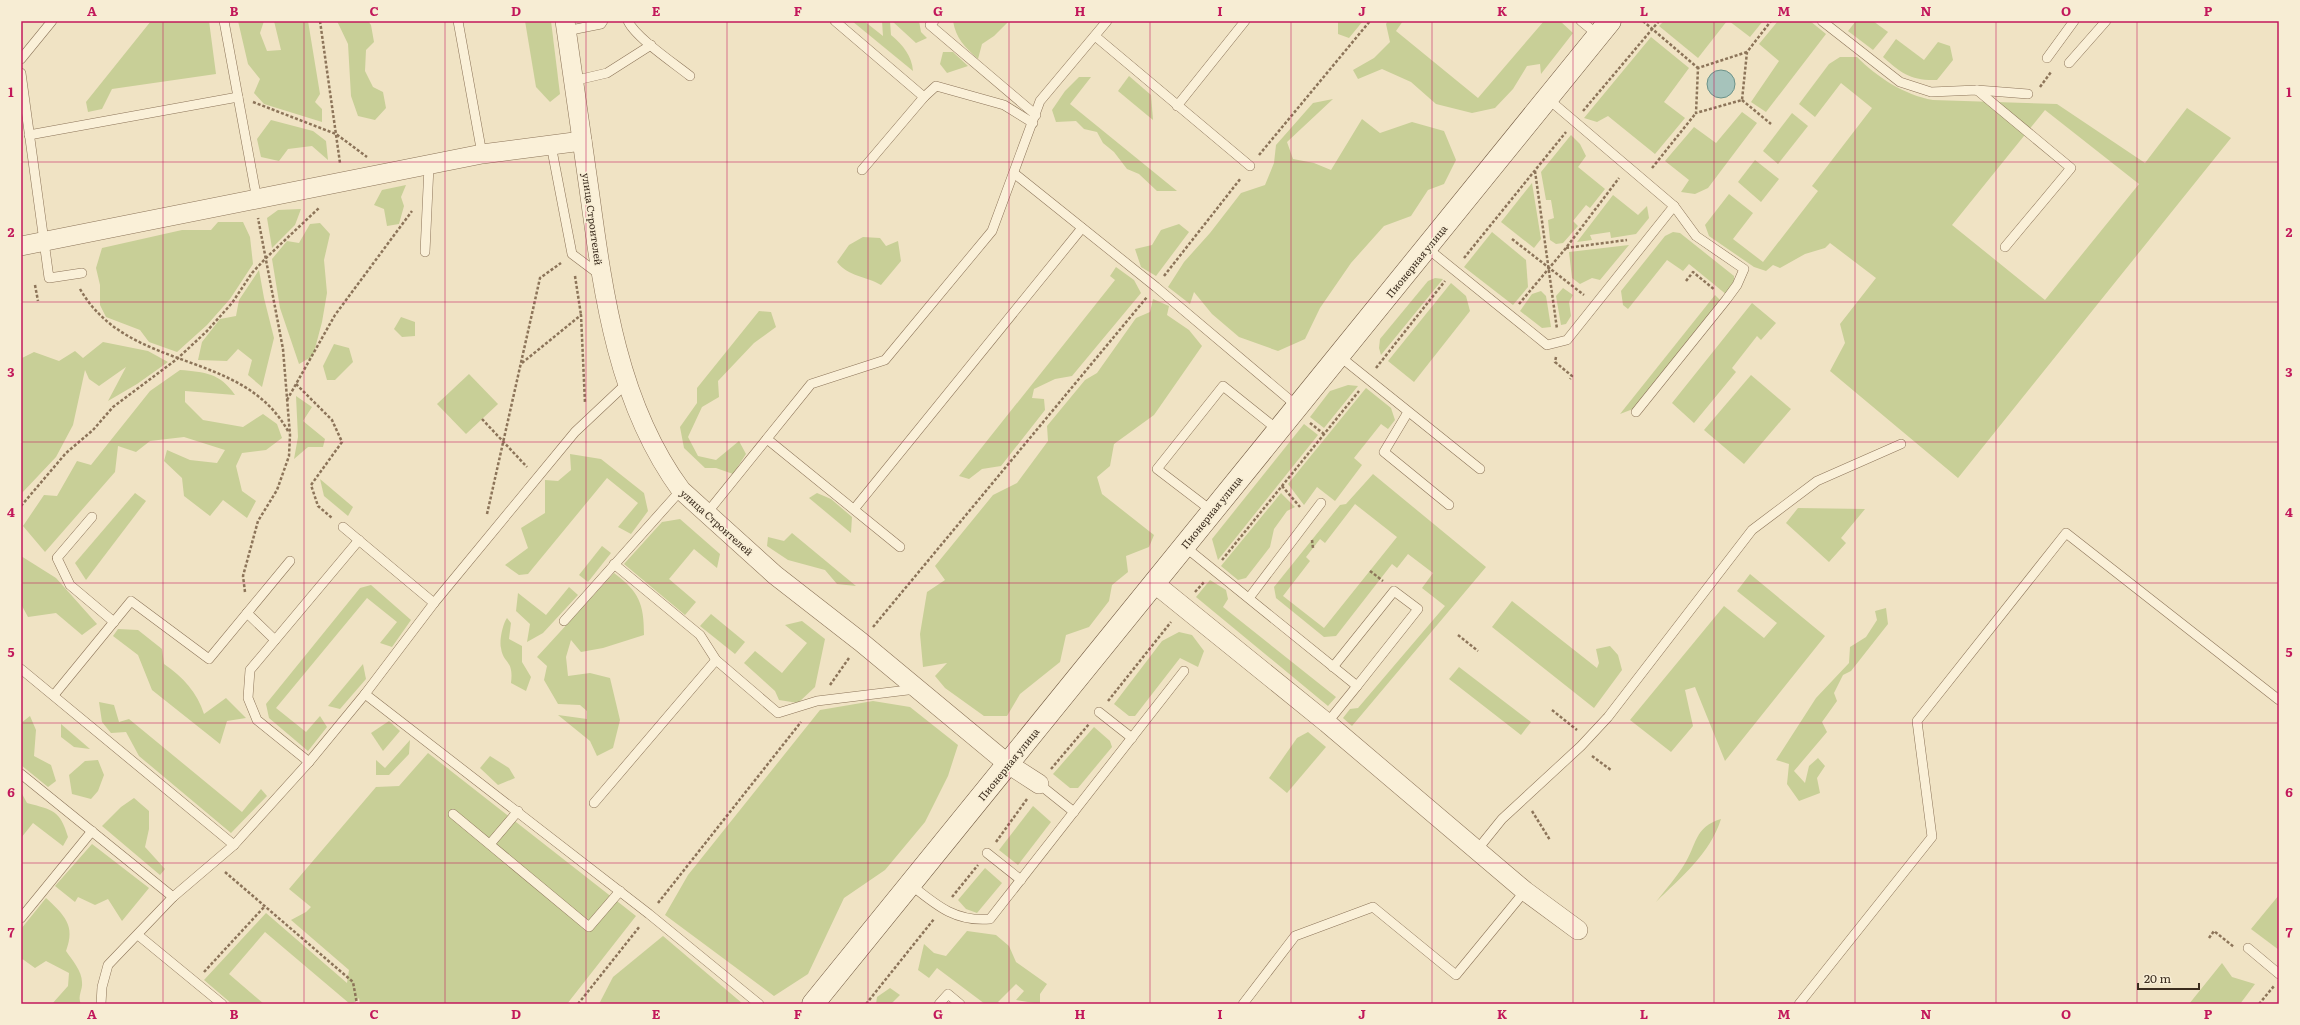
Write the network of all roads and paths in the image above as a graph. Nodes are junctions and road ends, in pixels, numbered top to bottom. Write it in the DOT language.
graph roads {
  1 [pos="52,21"];
  2 [pos="224,21"];
  3 [pos="320,21"];
  4 [pos="458,21"];
  5 [pos="603,21"];
  6 [pos="628,21"];
  7 [pos="835,21"];
  8 [pos="934,21"];
  9 [pos="1107,21"];
  10 [pos="1245,21"];
  11 [pos="1370,21"];
  12 [pos="1581,21"];
  13 [pos="1643,21"];
  14 [pos="1659,21"];
  15 [pos="1771,21"];
  16 [pos="1822,21"];
  17 [pos="2074,21"];
  18 [pos="2102,22"];
  19 [pos="566,26"];
  20 [pos="1604,28"];
  21 [pos="1652,29"];
  22 [pos="1095,36"];
  23 [pos="651,45"];
  24 [pos="1747,52"];
  25 [pos="2047,58"];
  26 [pos="21,60"];
  27 [pos="2069,63"];
  28 [pos="1698,68"];
  29 [pos="21,72"];
  30 [pos="690,76"];
  31 [pos="573,81"];
  32 [pos="1978,90"];
  33 [pos="2028,94"];
  34 [pos="238,97"];
  35 [pos="924,97"];
  36 [pos="1546,98"];
  37 [pos="1742,100"];
  38 [pos="1178,106"];
  39 [pos="1696,113"];
  40 [pos="1034,119"];
  41 [pos="1574,122"];
  42 [pos="1771,124"];
  43 [pos="336,134"];
  44 [pos="29,135"];
  45 [pos="582,141"];
  46 [pos="551,145"];
  47 [pos="482,154"];
  48 [pos="429,166"];
  49 [pos="1250,166"];
  50 [pos="1628,166"];
  51 [pos="862,170"];
  52 [pos="1535,171"];
  53 [pos="390,174"];
  54 [pos="1015,174"];
  55 [pos="1643,180"];
  56 [pos="342,183"];
  57 [pos="428,190"];
  58 [pos="256,200"];
  59 [pos="1674,206"];
  60 [pos="1082,228"];
  61 [pos="1649,237"];
  62 [pos="1512,239"];
  63 [pos="43,242"];
  64 [pos="21,246"];
  65 [pos="2005,246"];
  66 [pos="1427,248"];
  67 [pos="1566,248"];
  68 [pos="425,252"];
  69 [pos="572,254"];
  70 [pos="266,258"];
  71 [pos="1548,268"];
  72 [pos="1454,270"];
  73 [pos="82,272"];
  74 [pos="72,274"];
  75 [pos="601,276"];
  76 [pos="1686,281"];
  77 [pos="1156,287"];
  78 [pos="1726,300"];
  79 [pos="1596,304"];
  80 [pos="581,315"];
  81 [pos="1510,315"];
  82 [pos="1558,342"];
  83 [pos="1338,355"];
  84 [pos="177,359"];
  85 [pos="522,364"];
  86 [pos="1368,379"];
  87 [pos="1570,379"];
  88 [pos="296,384"];
  89 [pos="626,384"];
  90 [pos="287,400"];
  91 [pos="1301,412"];
  92 [pos="1408,412"];
  93 [pos="1636,412"];
  94 [pos="482,419"];
  95 [pos="586,421"];
  96 [pos="1278,430"];
  97 [pos="1324,434"];
  98 [pos="290,435"];
  99 [pos="767,439"];
  100 [pos="504,443"];
  101 [pos="1901,444"];
  102 [pos="1480,469"];
  103 [pos="538,477"];
  104 [pos="681,490"];
  105 [pos="1321,503"];
  106 [pos="1449,505"];
  107 [pos="21,506"];
  108 [pos="855,508"];
  109 [pos="1212,511"];
  110 [pos="708,513"];
  111 [pos="92,517"];
  112 [pos="343,527"];
  113 [pos="359,540"];
  114 [pos="483,544"];
  115 [pos="900,546"];
  116 [pos="1184,546"];
  117 [pos="290,561"];
  118 [pos="614,564"];
  119 [pos="1214,570"];
  120 [pos="1154,583"];
  121 [pos="1248,598"];
  122 [pos="434,603"];
  123 [pos="1183,607"];
  124 [pos="247,613"];
  125 [pos="564,621"];
  126 [pos="114,622"];
  127 [pos="1458,635"];
  128 [pos="275,640"];
  129 [pos="861,642"];
  130 [pos="1478,651"];
  131 [pos="716,660"];
  132 [pos="1333,667"];
  133 [pos="21,669"];
  134 [pos="1184,671"];
  135 [pos="1357,686"];
  136 [pos="918,689"];
  137 [pos="365,694"];
  138 [pos="54,695"];
  139 [pos="2279,700"];
  140 [pos="817,701"];
  141 [pos="1552,710"];
  142 [pos="1099,712"];
  143 [pos="1327,723"];
  144 [pos="1132,738"];
  145 [pos="1588,739"];
  146 [pos="1581,746"];
  147 [pos="309,762"];
  148 [pos="1008,764"];
  149 [pos="1611,770"];
  150 [pos="21,774"];
  151 [pos="1039,784"];
  152 [pos="1524,799"];
  153 [pos="594,803"];
  154 [pos="518,811"];
  155 [pos="1074,812"];
  156 [pos="454,814"];
  157 [pos="92,831"];
  158 [pos="1550,840"];
  159 [pos="490,844"];
  160 [pos="234,845"];
  161 [pos="1478,850"];
  162 [pos="987,853"];
  163 [pos="214,862"];
  164 [pos="1021,880"];
  165 [pos="910,884"];
  166 [pos="1526,890"];
  167 [pos="620,891"];
  168 [pos="173,897"];
  169 [pos="265,906"];
  170 [pos="942,909"];
  171 [pos="649,914"];
  172 [pos="21,918"];
  173 [pos="1578,930"];
  174 [pos="138,935"];
  175 [pos="2209,938"];
  176 [pos="2248,948"];
  177 [pos="2279,974"];
  178 [pos="2279,980"];
  179 [pos="195,982"];
  180 [pos="101,1004"];
  181 [pos="222,1004"];
  182 [pos="357,1004"];
  183 [pos="578,1004"];
  184 [pos="759,1004"];
  185 [pos="813,1004"];
  186 [pos="866,1004"];
  187 [pos="940,1004"];
  188 [pos="960,1004"];
  189 [pos="1243,1004"];
  190 [pos="1799,1004"];
  191 [pos="2259,1004"];
  1 -- 26 [label="lane"];
  2 -- 34 [label="lane"];
  3 -- 43 [label="path"];
  4 -- 47 [label="lane"];
  5 -- 19 [label="lane"];
  6 -- 23 [label="lane"];
  7 -- 35 [label="lane"];
  8 -- 40 [label="lane"];
  9 -- 22 [label="lane"];
  10 -- 38 [label="lane"];
  11 -- 49 [label="path"];
  12 -- 20 [label="lane"];
  13 -- 21 [label="path"];
  14 -- 21 [label="path"];
  15 -- 24 [label="path"];
  16 -- 32 [label="lane"];
  17 -- 25 [label="lane"];
  18 -- 27 [label="lane"];
  19 -- 31 [label="street, улица Строителей"];
  20 -- 36 [label="main road, Пионерная улица"];
  21 -- 28 [label="path"];
  21 -- 41 [label="path"];
  22 -- 38 [label="lane"];
  22 -- 40 [label="lane"];
  23 -- 30 [label="lane"];
  23 -- 31 [label="lane"];
  24 -- 28 [label="path"];
  24 -- 37 [label="path"];
  27 -- 33 [label="path"];
  28 -- 39 [label="path"];
  29 -- 44 [label="lane"];
  31 -- 45 [label="street, улица Строителей"];
  32 -- 33 [label="lane"];
  32 -- 65 [label="lane"];
  34 -- 43 [label="path"];
  34 -- 44 [label="lane"];
  34 -- 58 [label="lane"];
  35 -- 40 [label="lane"];
  35 -- 51 [label="lane"];
  36 -- 41 [label="lane"];
  36 -- 66 [label="main road, Пионерная улица"];
  37 -- 39 [label="path"];
  37 -- 42 [label="path"];
  38 -- 49 [label="lane"];
  39 -- 55 [label="path"];
  40 -- 54 [label="lane"];
  41 -- 50 [label="lane"];
  41 -- 52 [label="path"];
  43 -- 53 [label="path"];
  43 -- 56 [label="path"];
  44 -- 63 [label="lane"];
  45 -- 46 [label="street"];
  45 -- 75 [label="street, улица Строителей"];
  46 -- 47 [label="street"];
  46 -- 69 [label="lane"];
  47 -- 48 [label="street"];
  48 -- 53 [label="street"];
  48 -- 57 [label="lane"];
  49 -- 77 [label="path"];
  50 -- 55 [label="lane"];
  50 -- 67 [label="path"];
  52 -- 71 [label="path"];
  52 -- 72 [label="path"];
  53 -- 56 [label="street"];
  54 -- 60 [label="lane"];
  54 -- 99 [label="lane"];
  55 -- 59 [label="lane"];
  56 -- 58 [label="street"];
  56 -- 70 [label="path"];
  57 -- 68 [label="lane"];
  57 -- 88 [label="path"];
  58 -- 63 [label="street"];
  58 -- 70 [label="path"];
  59 -- 61 [label="lane"];
  59 -- 78 [label="lane"];
  60 -- 77 [label="lane"];
  60 -- 108 [label="lane"];
  61 -- 67 [label="path"];
  61 -- 79 [label="lane"];
  62 -- 71 [label="path"];
  63 -- 64 [label="street"];
  63 -- 74 [label="lane"];
  66 -- 72 [label="lane"];
  66 -- 83 [label="main road, Пионерная улица"];
  67 -- 71 [label="path"];
  69 -- 75 [label="lane"];
  69 -- 80 [label="path"];
  69 -- 85 [label="path"];
  70 -- 84 [label="path"];
  70 -- 90 [label="path"];
  71 -- 79 [label="path"];
  71 -- 81 [label="path"];
  71 -- 82 [label="path"];
  72 -- 81 [label="lane"];
  72 -- 86 [label="path"];
  73 -- 74 [label="lane"];
  74 -- 84 [label="path"];
  75 -- 89 [label="street, улица Строителей"];
  76 -- 78 [label="path"];
  77 -- 91 [label="lane"];
  77 -- 129 [label="path"];
  78 -- 93 [label="lane"];
  79 -- 82 [label="lane"];
  80 -- 85 [label="path"];
  80 -- 95 [label="path"];
  81 -- 82 [label="lane"];
  82 -- 87 [label="path"];
  83 -- 86 [label="lane"];
  83 -- 91 [label="main road, Пионерная улица"];
  84 -- 98 [label="path"];
  84 -- 107 [label="path"];
  85 -- 100 [label="path"];
  86 -- 92 [label="lane"];
  86 -- 97 [label="path"];
  88 -- 90 [label="path"];
  88 -- 112 [label="path"];
  89 -- 95 [label="lane"];
  89 -- 104 [label="street, улица Строителей"];
  90 -- 98 [label="path"];
  91 -- 96 [label="main road, Пионерная улица"];
  91 -- 97 [label="path"];
  92 -- 102 [label="lane"];
  92 -- 106 [label="lane"];
  94 -- 100 [label="path"];
  95 -- 103 [label="lane"];
  96 -- 109 [label="main road, Пионерная улица"];
  96 -- 109 [label="lane"];
  97 -- 119 [label="path"];
  98 -- 124 [label="path"];
  99 -- 108 [label="lane"];
  99 -- 110 [label="lane"];
  100 -- 103 [label="path"];
  100 -- 114 [label="path"];
  101 -- 145 [label="lane"];
  103 -- 114 [label="lane"];
  104 -- 110 [label="street, улица Строителей"];
  104 -- 118 [label="lane"];
  105 -- 121 [label="lane"];
  108 -- 115 [label="lane"];
  109 -- 116 [label="main road, Пионерная улица"];
  110 -- 129 [label="street, улица Строителей"];
  111 -- 126 [label="lane"];
  112 -- 113 [label="lane"];
  113 -- 122 [label="lane"];
  113 -- 128 [label="lane"];
  114 -- 122 [label="lane"];
  116 -- 119 [label="lane"];
  116 -- 120 [label="main road, Пионерная улица"];
  117 -- 124 [label="lane"];
  118 -- 125 [label="lane"];
  118 -- 131 [label="lane"];
  119 -- 121 [label="lane"];
  119 -- 123 [label="path"];
  120 -- 123 [label="street"];
  120 -- 148 [label="main road, Пионерная улица"];
  121 -- 132 [label="lane"];
  122 -- 137 [label="lane"];
  123 -- 142 [label="path"];
  123 -- 143 [label="street"];
  124 -- 126 [label="lane"];
  124 -- 128 [label="lane"];
  126 -- 138 [label="lane"];
  127 -- 130 [label="path"];
  128 -- 147 [label="lane"];
  129 -- 136 [label="street, улица Строителей"];
  129 -- 140 [label="path"];
  131 -- 140 [label="lane"];
  131 -- 153 [label="lane"];
  132 -- 135 [label="lane"];
  132 -- 135 [label="lane"];
  133 -- 138 [label="lane"];
  134 -- 144 [label="lane"];
  135 -- 143 [label="lane"];
  136 -- 140 [label="lane"];
  136 -- 148 [label="street, улица Строителей"];
  137 -- 147 [label="lane"];
  137 -- 154 [label="lane"];
  138 -- 160 [label="lane"];
  139 -- 190 [label="lane"];
  140 -- 171 [label="path"];
  141 -- 145 [label="path"];
  142 -- 144 [label="lane"];
  142 -- 151 [label="path"];
  143 -- 161 [label="street"];
  144 -- 155 [label="lane"];
  145 -- 146 [label="lane"];
  146 -- 149 [label="path"];
  146 -- 152 [label="lane"];
  147 -- 160 [label="lane"];
  148 -- 151 [label="street, улица Строителей"];
  148 -- 165 [label="main road, Пионерная улица"];
  150 -- 157 [label="lane"];
  151 -- 155 [label="lane"];
  151 -- 162 [label="path"];
  152 -- 158 [label="path"];
  152 -- 161 [label="lane"];
  154 -- 159 [label="lane"];
  154 -- 167 [label="lane"];
  155 -- 164 [label="lane"];
  156 -- 159 [label="lane"];
  157 -- 168 [label="lane"];
  157 -- 172 [label="lane"];
  159 -- 167 [label="lane"];
  160 -- 163 [label="lane"];
  161 -- 166 [label="street"];
  162 -- 164 [label="lane"];
  162 -- 170 [label="path"];
  163 -- 168 [label="lane"];
  163 -- 169 [label="path"];
  164 -- 170 [label="lane"];
  165 -- 170 [label="lane"];
  165 -- 185 [label="main road, Пионерная улица"];
  166 -- 173 [label="street"];
  166 -- 189 [label="lane"];
  167 -- 171 [label="lane"];
  168 -- 174 [label="lane"];
  169 -- 179 [label="path"];
  169 -- 182 [label="path"];
  170 -- 186 [label="path"];
  171 -- 183 [label="path"];
  171 -- 184 [label="lane"];
  174 -- 179 [label="lane"];
  174 -- 180 [label="lane"];
  175 -- 176 [label="path"];
  176 -- 177 [label="lane"];
  178 -- 191 [label="path"];
  179 -- 181 [label="lane"];
  187 -- 188 [label="lane"];
}
